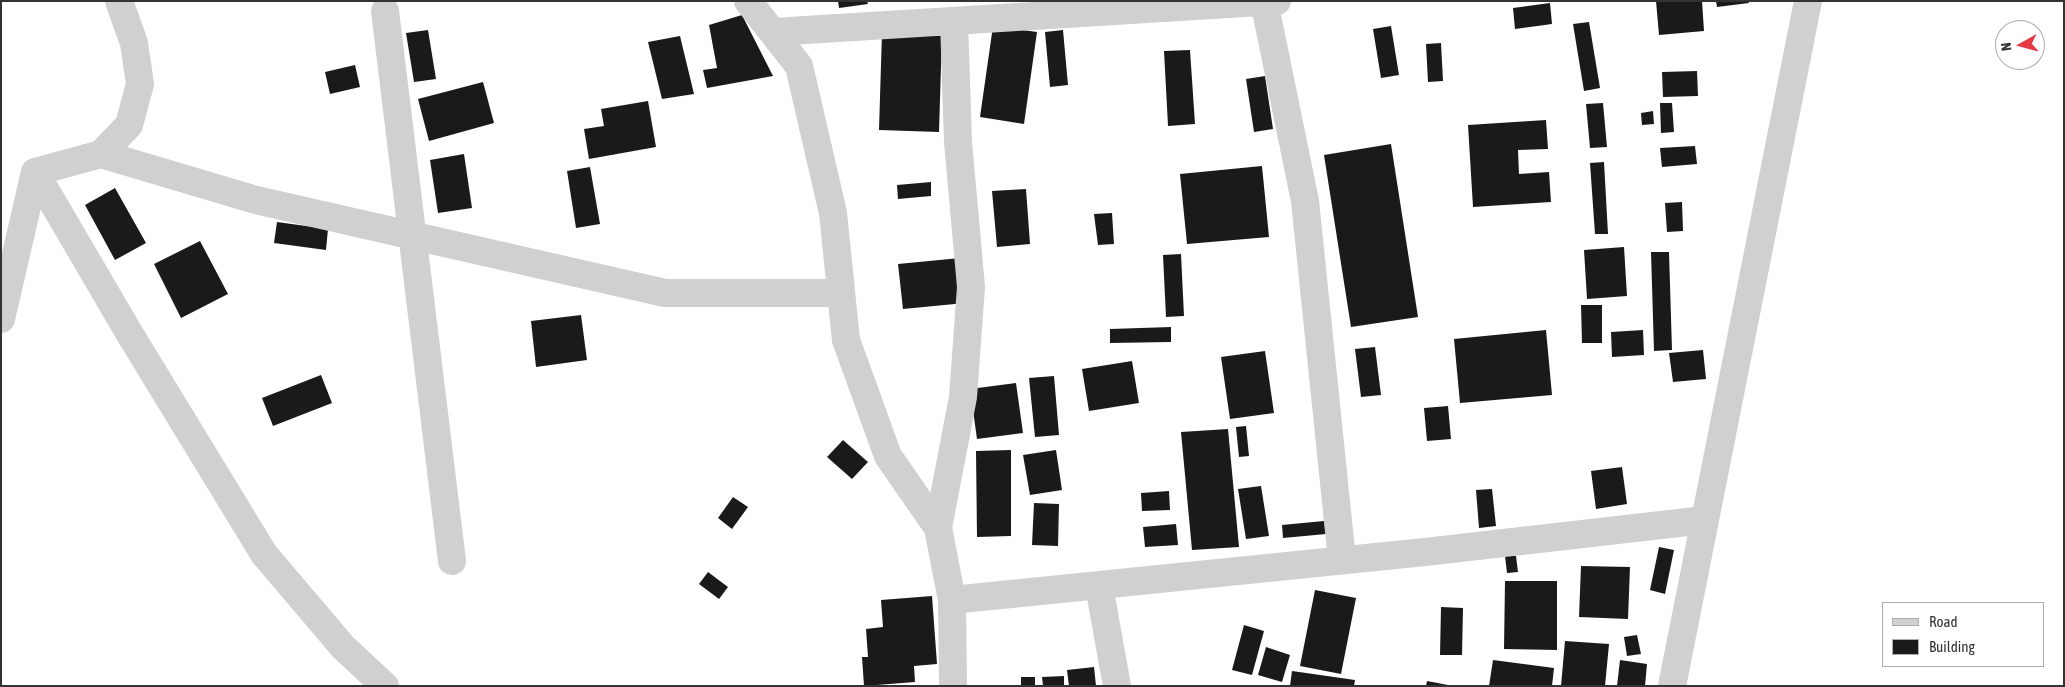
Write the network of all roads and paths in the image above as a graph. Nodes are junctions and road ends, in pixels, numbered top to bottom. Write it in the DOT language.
graph roads {
  1 [pos="119,1"];
  2 [pos="748,1"];
  3 [pos="1276,1"];
  4 [pos="1808,1"];
  5 [pos="1264,2"];
  6 [pos="385,11"];
  7 [pos="954,21"];
  8 [pos="773,32"];
  9 [pos="101,154"];
  10 [pos="35,172"];
  11 [pos="412,236"];
  12 [pos="9,246"];
  13 [pos="841,293"];
  14 [pos="1,319"];
  15 [pos="1705,520"];
  16 [pos="938,528"];
  17 [pos="1342,560"];
  18 [pos="452,561"];
  19 [pos="1099,586"];
  20 [pos="952,600"];
  21 [pos="385,686"];
  22 [pos="953,686"];
  23 [pos="1117,686"];
  24 [pos="1672,686"];
  1 -- 9 [label="street"];
  2 -- 8 [label="street"];
  3 -- 5 [label="street"];
  4 -- 15 [label="street"];
  5 -- 7 [label="street"];
  5 -- 17 [label="street"];
  6 -- 11 [label="street"];
  7 -- 8 [label="street"];
  7 -- 16 [label="street"];
  8 -- 13 [label="street"];
  9 -- 10 [label="street"];
  9 -- 11 [label="street"];
  10 -- 12 [label="street"];
  10 -- 21 [label="street"];
  11 -- 13 [label="street"];
  11 -- 18 [label="street"];
  12 -- 14 [label="street"];
  13 -- 16 [label="street"];
  15 -- 17 [label="street"];
  15 -- 24 [label="street"];
  16 -- 20 [label="street"];
  17 -- 19 [label="street"];
  19 -- 20 [label="street"];
  19 -- 23 [label="street"];
  20 -- 22 [label="street"];
}
